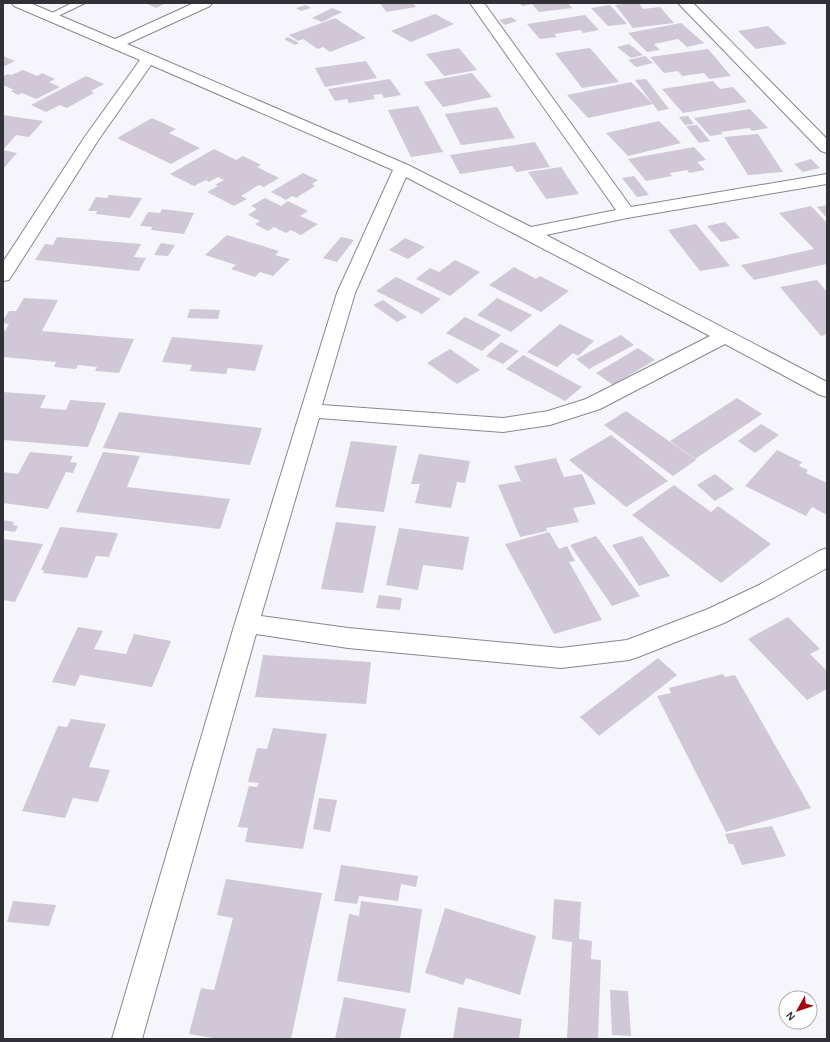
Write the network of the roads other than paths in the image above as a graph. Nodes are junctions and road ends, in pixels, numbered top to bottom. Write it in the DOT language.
graph roads {
  1 [pos="19,3"];
  2 [pos="80,3"];
  3 [pos="205,3"];
  4 [pos="477,3"];
  5 [pos="685,3"];
  6 [pos="51,16"];
  7 [pos="117,44"];
  8 [pos="148,58"];
  9 [pos="827,148"];
  10 [pos="402,168"];
  11 [pos="827,179"];
  12 [pos="627,213"];
  13 [pos="529,232"];
  14 [pos="3,276"];
  15 [pos="726,336"];
  16 [pos="826,388"];
  17 [pos="311,411"];
  18 [pos="827,557"];
  19 [pos="247,623"];
  20 [pos="127,1039"];
  1 -- 6 [label="street"];
  2 -- 6 [label="lane"];
  3 -- 7 [label="street"];
  4 -- 12 [label="street"];
  5 -- 9 [label="street"];
  6 -- 7 [label="street"];
  7 -- 8 [label="street"];
  8 -- 10 [label="street"];
  8 -- 14 [label="street"];
  10 -- 13 [label="street"];
  10 -- 17 [label="street"];
  11 -- 12 [label="street"];
  12 -- 13 [label="street"];
  13 -- 15 [label="street"];
  15 -- 16 [label="street"];
  15 -- 17 [label="street"];
  17 -- 19 [label="street"];
  18 -- 19 [label="street"];
  19 -- 20 [label="street"];
}
